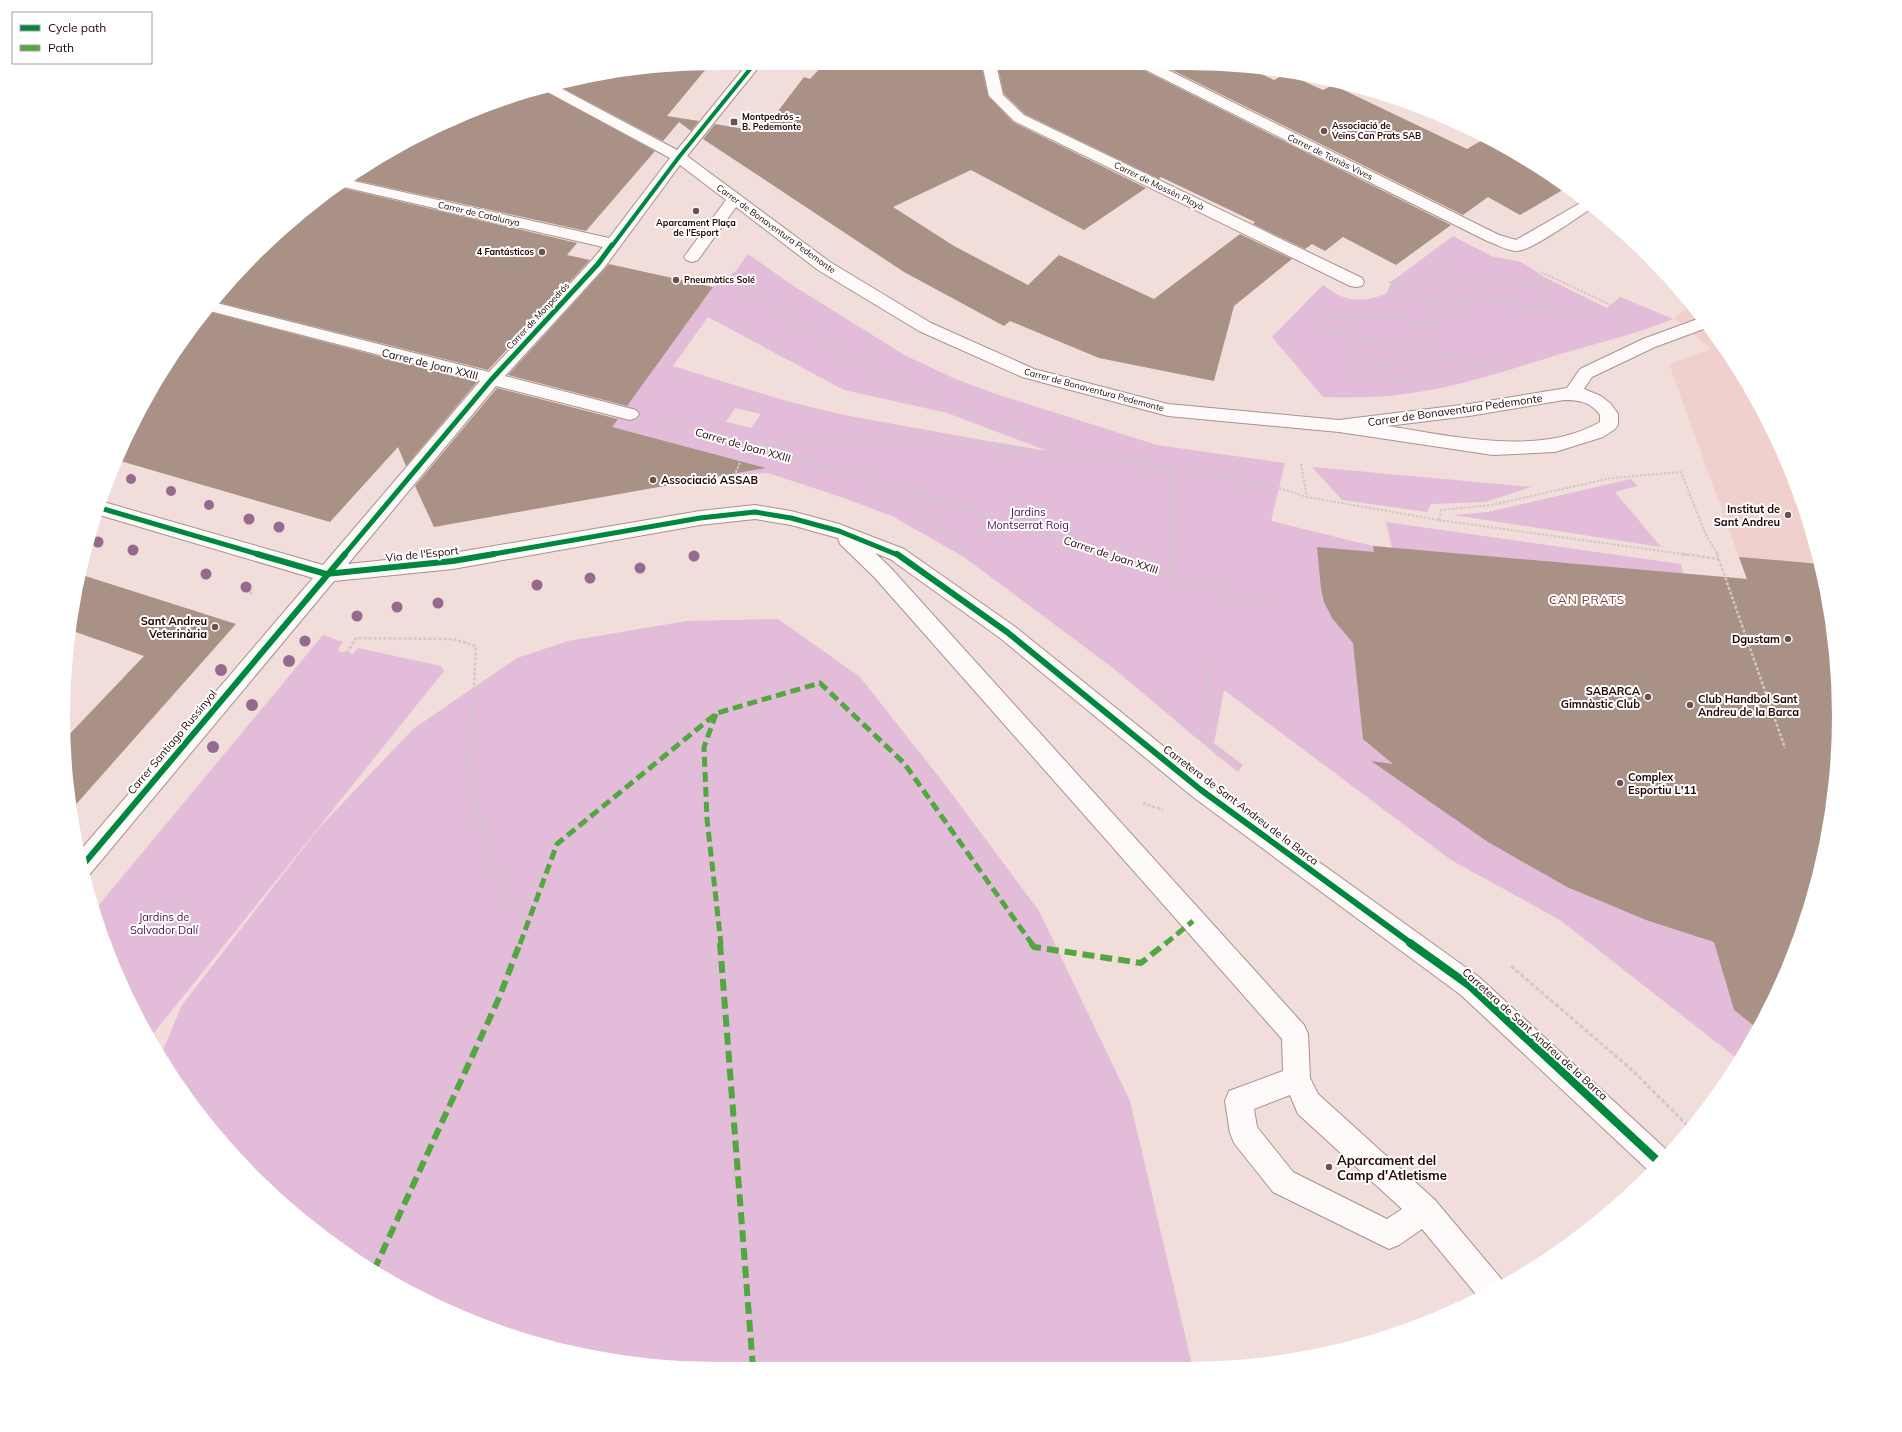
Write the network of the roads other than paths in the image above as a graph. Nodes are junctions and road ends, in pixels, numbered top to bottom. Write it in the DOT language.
graph roads {
  1 [pos="749,70"];
  2 [pos="990,70"];
  3 [pos="1157,70"];
  4 [pos="555,91"];
  5 [pos="678,157"];
  6 [pos="350,184"];
  7 [pos="734,199"];
  8 [pos="1584,207"];
  9 [pos="613,244"];
  10 [pos="692,257"];
  11 [pos="1356,282"];
  12 [pos="216,308"];
  13 [pos="1700,325"];
  14 [pos="491,380"];
  15 [pos="1572,394"];
  16 [pos="630,414"];
  17 [pos="1339,426"];
  18 [pos="104,509"];
  19 [pos="755,512"];
  20 [pos="839,531"];
  21 [pos="326,574"];
  22 [pos="87,861"];
  23 [pos="1297,1079"];
  24 [pos="1656,1159"];
  25 [pos="1425,1210"];
  26 [pos="1489,1286"];
  1 -- 5 [label="street, Carrer de Monpedrós"];
  2 -- 11 [label="street, Carrer de Mossèn Playà"];
  3 -- 8 [label="street, Carrer de Tomàs Vives"];
  4 -- 5 [label="street, Carrer de Bonaventura Pedemonte"];
  5 -- 7 [label="street, Carrer de Bonaventura Pedemonte"];
  5 -- 9 [label="street, Carrer de Monpedrós"];
  6 -- 9 [label="street, Carrer de Catalunya"];
  7 -- 10 [label="street"];
  7 -- 17 [label="street, Carrer de Bonaventura Pedemonte"];
  9 -- 14 [label="street, Carrer de Monpedrós"];
  12 -- 14 [label="street, Carrer de Joan XXIII"];
  13 -- 15 [label="street"];
  14 -- 16 [label="street, Carrer de Joan XXIII"];
  14 -- 21 [label="street, Carrer de Monpedrós"];
  15 -- 17 [label="street, Carrer de Bonaventura Pedemonte"];
  15 -- 17 [label="street, Carrer de Bonaventura Pedemonte"];
  18 -- 21 [label="street, Via de l'Esport"];
  19 -- 20 [label="street, Carretera de Sant Andreu de la Barca"];
  19 -- 21 [label="street, Via de l'Esport"];
  20 -- 23 [label="street"];
  20 -- 24 [label="street, Carretera de Sant Andreu de la Barca"];
  21 -- 22 [label="street, Carrer Santiago Russinyol"];
  23 -- 25 [label="street"];
  23 -- 25 [label="street"];
  25 -- 26 [label="street"];
}
